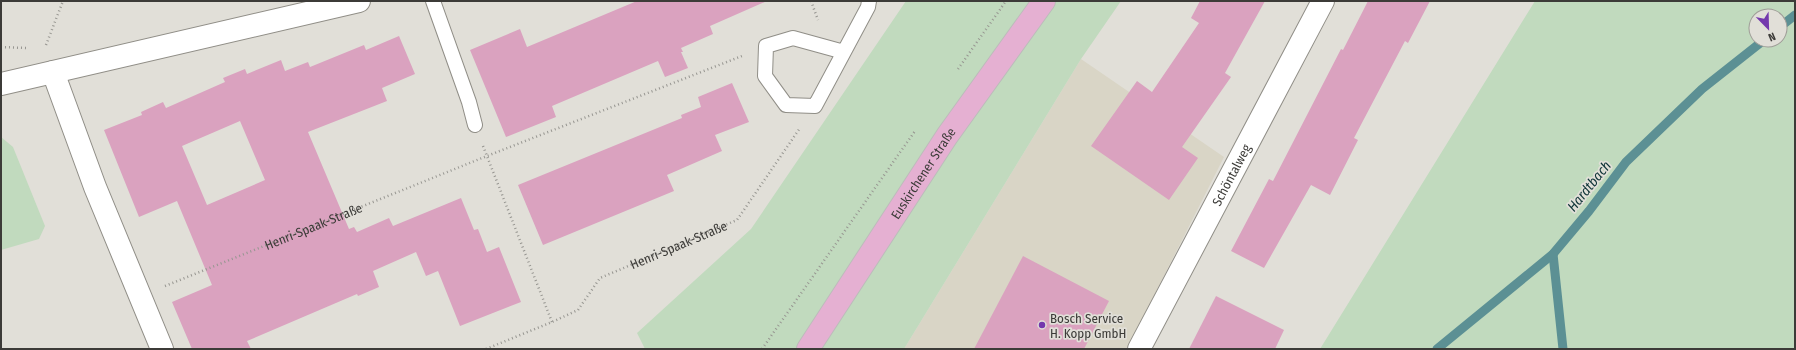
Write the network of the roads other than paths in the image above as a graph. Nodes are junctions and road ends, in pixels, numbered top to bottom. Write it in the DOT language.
graph roads {
  1 [pos="359,1"];
  2 [pos="433,1"];
  3 [pos="869,1"];
  4 [pos="1044,1"];
  5 [pos="1323,1"];
  6 [pos="844,52"];
  7 [pos="53,72"];
  8 [pos="1,84"];
  9 [pos="474,125"];
  10 [pos="162,349"];
  11 [pos="808,349"];
  12 [pos="1139,349"];
  1 -- 7 [label="street"];
  2 -- 9 [label="lane"];
  3 -- 6 [label="lane"];
  4 -- 11 [label="main road, Euskirchener Straße"];
  5 -- 12 [label="street, Schöntalweg"];
  6 -- 6 [label="lane"];
  7 -- 8 [label="street"];
  7 -- 10 [label="street"];
}
